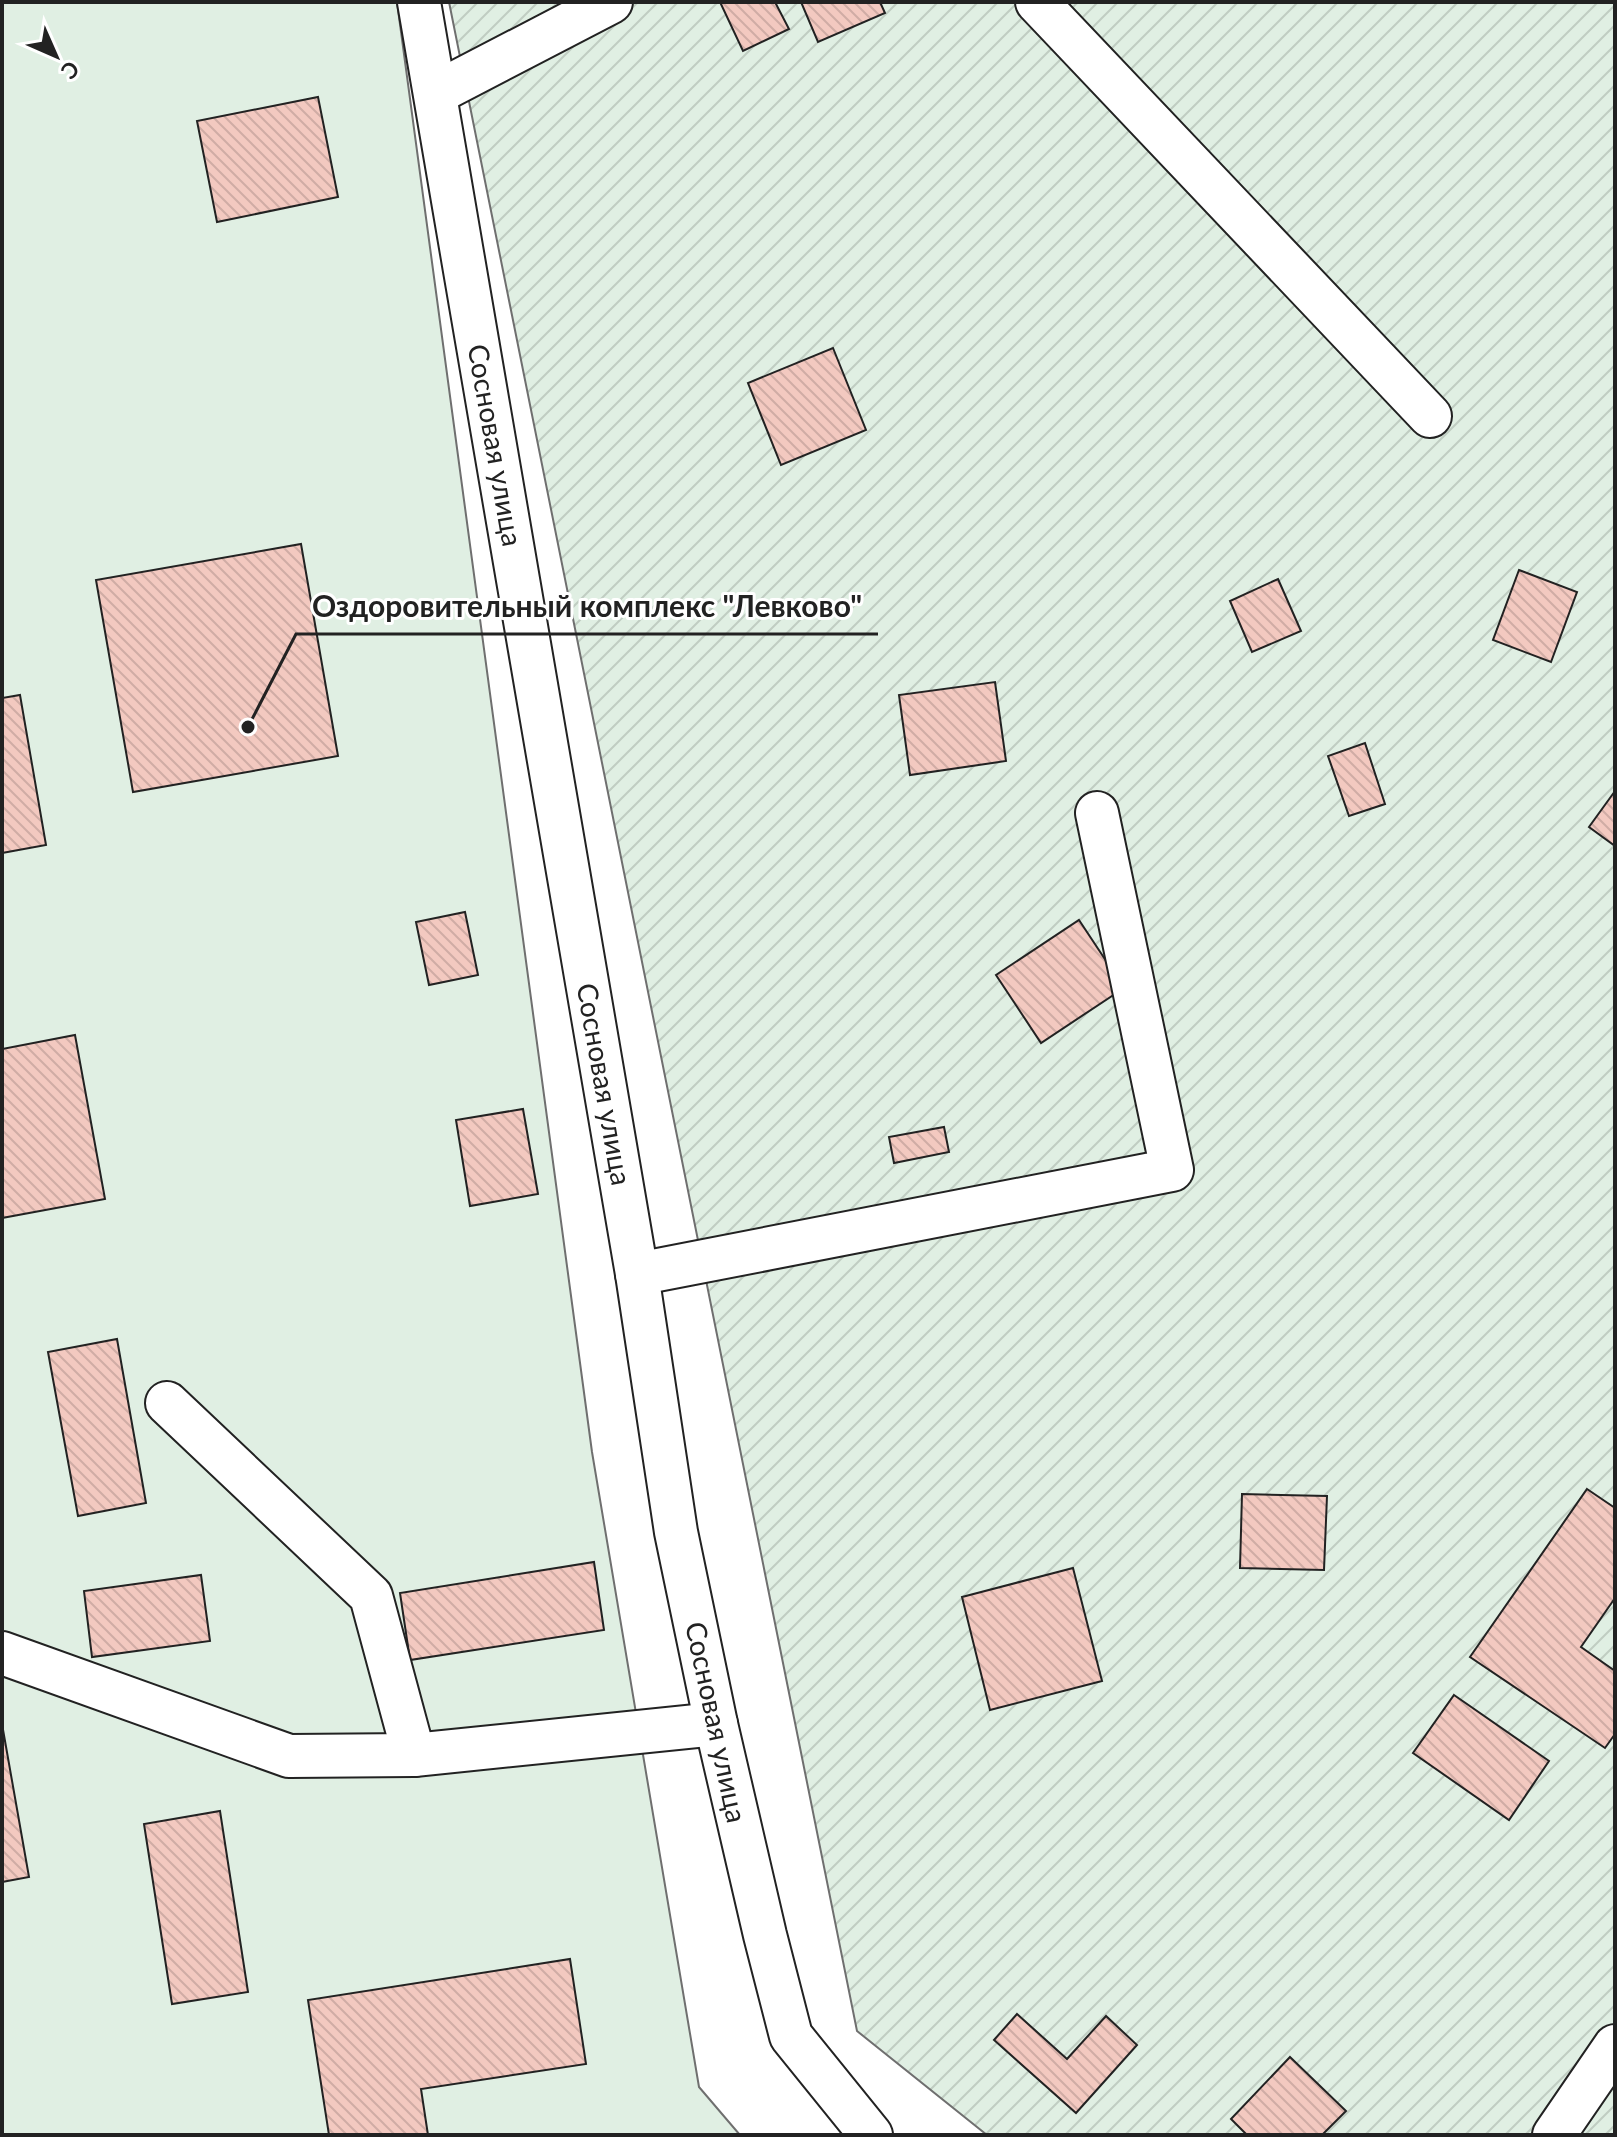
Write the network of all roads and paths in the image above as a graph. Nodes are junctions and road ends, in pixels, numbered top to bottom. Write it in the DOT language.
graph roads {
  1 [pos="419,2"];
  2 [pos="611,2"];
  3 [pos="1037,2"];
  4 [pos="436,93"];
  5 [pos="1430,416"];
  6 [pos="1097,813"];
  7 [pos="637,1274"];
  8 [pos="167,1403"];
  9 [pos="2,1653"];
  10 [pos="716,1724"];
  11 [pos="414,1755"];
  12 [pos="1615,2046"];
  13 [pos="871,2135"];
  14 [pos="1554,2135"];
  1 -- 4 [label="street, Сосновая улица"];
  2 -- 4 [label="street"];
  3 -- 5 [label="street"];
  4 -- 7 [label="street, Сосновая улица"];
  6 -- 7 [label="street"];
  7 -- 10 [label="street, Сосновая улица"];
  8 -- 11 [label="street"];
  9 -- 11 [label="street"];
  10 -- 11 [label="street"];
  10 -- 13 [label="street, Сосновая улица"];
  12 -- 14 [label="street"];
}
